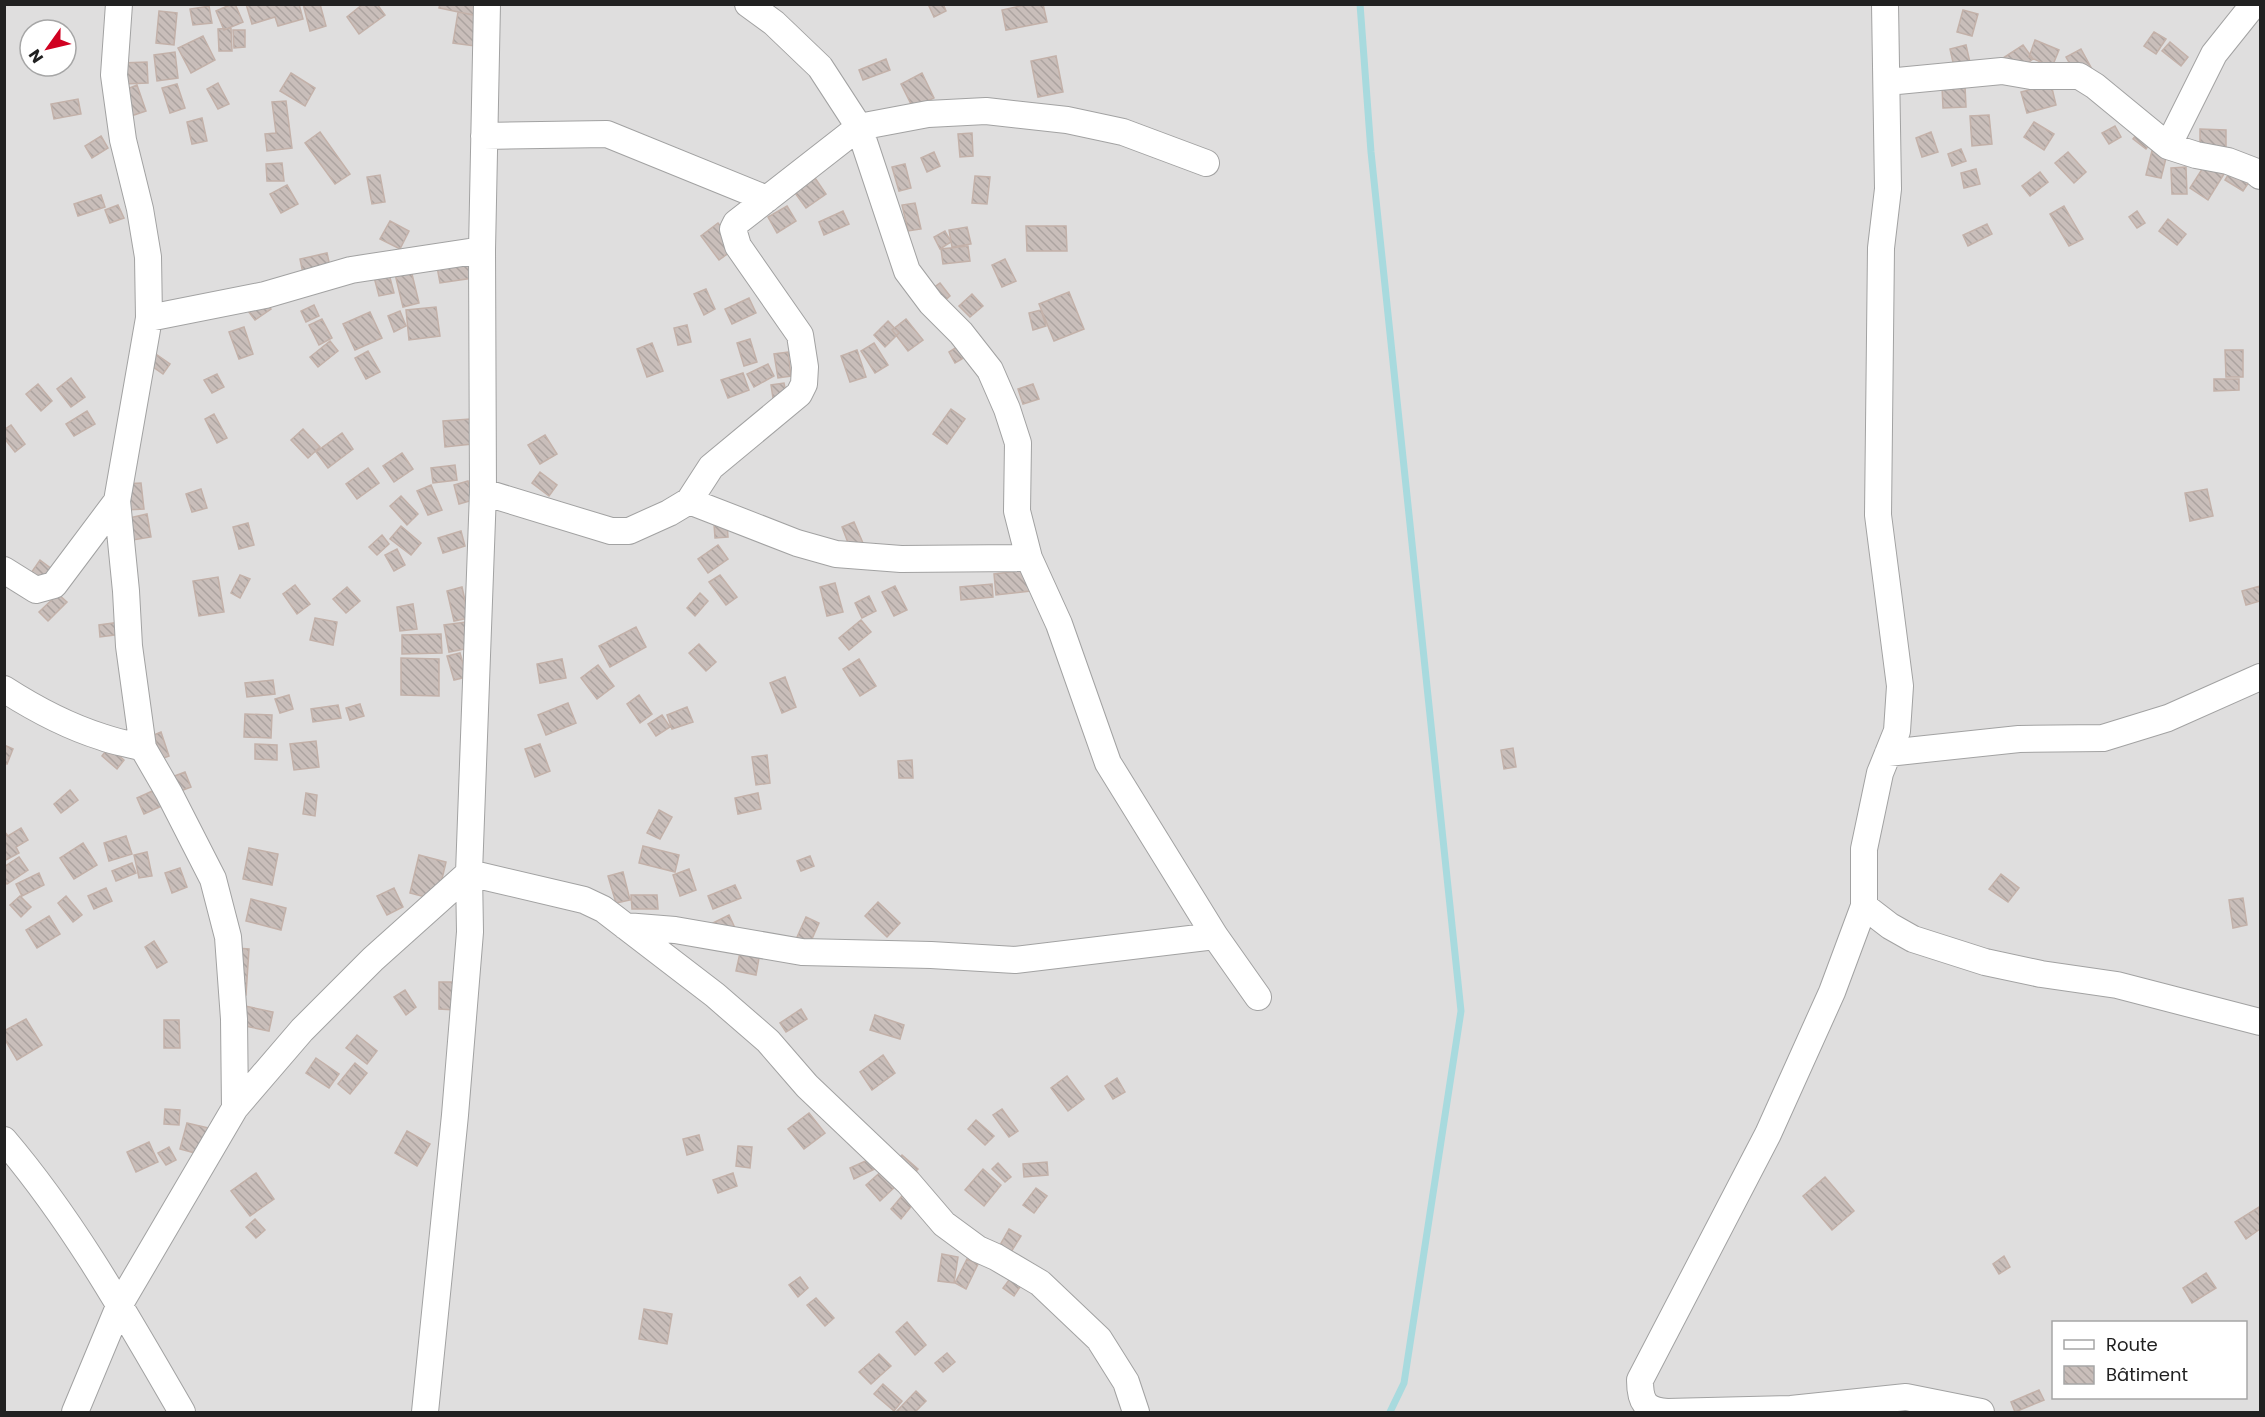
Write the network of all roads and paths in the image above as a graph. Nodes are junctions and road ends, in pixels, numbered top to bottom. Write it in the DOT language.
graph roads {
  1 [pos="119,4"];
  2 [pos="487,4"];
  3 [pos="748,4"];
  4 [pos="1885,4"];
  5 [pos="2254,4"];
  6 [pos="1887,82"];
  7 [pos="859,127"];
  8 [pos="484,136"];
  9 [pos="2168,146"];
  10 [pos="1206,162"];
  11 [pos="2260,176"];
  12 [pos="767,199"];
  13 [pos="482,250"];
  14 [pos="149,318"];
  15 [pos="483,492"];
  16 [pos="117,501"];
  17 [pos="690,501"];
  18 [pos="1029,558"];
  19 [pos="4,570"];
  20 [pos="2260,676"];
  21 [pos="4,689"];
  22 [pos="143,748"];
  23 [pos="1888,753"];
  24 [pos="469,873"];
  25 [pos="1864,906"];
  26 [pos="625,926"];
  27 [pos="1215,936"];
  28 [pos="1258,997"];
  29 [pos="2260,1022"];
  30 [pos="235,1108"];
  31 [pos="4,1140"];
  32 [pos="120,1305"];
  33 [pos="75,1413"];
  34 [pos="182,1413"];
  35 [pos="425,1413"];
  36 [pos="1136,1413"];
  37 [pos="1981,1413"];
  1 -- 14 [label="street"];
  2 -- 8 [label="street"];
  3 -- 7 [label="street"];
  4 -- 6 [label="street"];
  5 -- 9 [label="street"];
  6 -- 9 [label="street"];
  6 -- 23 [label="street"];
  7 -- 10 [label="street"];
  7 -- 12 [label="street"];
  7 -- 18 [label="street"];
  8 -- 12 [label="street"];
  8 -- 13 [label="street"];
  9 -- 11 [label="street"];
  12 -- 17 [label="street"];
  13 -- 14 [label="street"];
  13 -- 15 [label="street"];
  14 -- 16 [label="street"];
  15 -- 17 [label="street"];
  15 -- 24 [label="street"];
  16 -- 19 [label="street"];
  16 -- 22 [label="street"];
  17 -- 18 [label="street"];
  18 -- 27 [label="street"];
  20 -- 23 [label="street"];
  21 -- 22 [label="street"];
  22 -- 30 [label="street"];
  23 -- 25 [label="street"];
  24 -- 26 [label="street"];
  24 -- 30 [label="street"];
  24 -- 35 [label="street"];
  25 -- 29 [label="street"];
  25 -- 37 [label="street"];
  26 -- 27 [label="street"];
  26 -- 36 [label="street"];
  27 -- 28 [label="street"];
  30 -- 32 [label="street"];
  31 -- 32 [label="street"];
  32 -- 33 [label="street"];
  32 -- 34 [label="street"];
}
